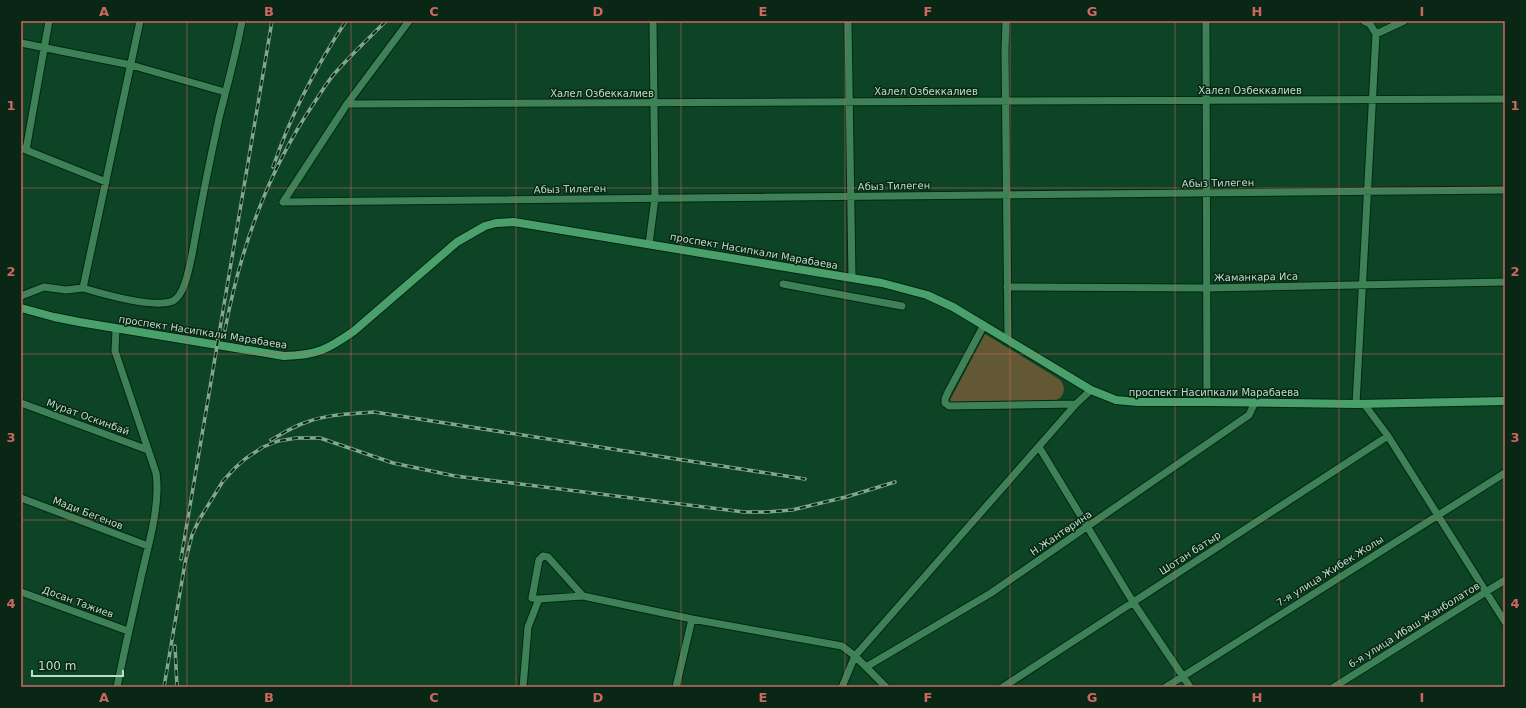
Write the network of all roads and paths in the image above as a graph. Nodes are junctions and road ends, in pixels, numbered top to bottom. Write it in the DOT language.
graph roads {
  1 [pos="49,21"];
  2 [pos="140,21"];
  3 [pos="242,21"];
  4 [pos="410,21"];
  5 [pos="653,21"];
  6 [pos="848,21"];
  7 [pos="1006,21"];
  8 [pos="1206,21"];
  9 [pos="1364,21"];
  10 [pos="1404,21"];
  11 [pos="1376,34"];
  12 [pos="21,43"];
  13 [pos="44,47"];
  14 [pos="131,64"];
  15 [pos="225,92"];
  16 [pos="1372,99"];
  17 [pos="1505,99"];
  18 [pos="1206,100"];
  19 [pos="1006,101"];
  20 [pos="850,102"];
  21 [pos="654,103"];
  22 [pos="347,104"];
  23 [pos="24,149"];
  24 [pos="106,182"];
  25 [pos="1505,190"];
  26 [pos="1367,191"];
  27 [pos="1206,193"];
  28 [pos="1006,195"];
  29 [pos="851,196"];
  30 [pos="655,198"];
  31 [pos="649,244"];
  32 [pos="852,278"];
  33 [pos="1505,282"];
  34 [pos="783,284"];
  35 [pos="1362,285"];
  36 [pos="1007,287"];
  37 [pos="84,288"];
  38 [pos="1207,288"];
  39 [pos="21,296"];
  40 [pos="902,306"];
  41 [pos="21,308"];
  42 [pos="984,325"];
  43 [pos="116,328"];
  44 [pos="1008,340"];
  45 [pos="1091,390"];
  46 [pos="1505,401"];
  47 [pos="1207,402"];
  48 [pos="1255,402"];
  49 [pos="21,403"];
  50 [pos="1076,404"];
  51 [pos="1360,404"];
  52 [pos="1388,436"];
  53 [pos="1039,447"];
  54 [pos="148,450"];
  55 [pos="1505,473"];
  56 [pos="21,498"];
  57 [pos="1438,514"];
  58 [pos="1088,527"];
  59 [pos="148,546"];
  60 [pos="1505,580"];
  61 [pos="21,592"];
  62 [pos="1485,592"];
  63 [pos="583,596"];
  64 [pos="539,599"];
  65 [pos="1133,602"];
  66 [pos="692,619"];
  67 [pos="1505,622"];
  68 [pos="128,631"];
  69 [pos="855,656"];
  70 [pos="866,667"];
  71 [pos="1182,677"];
  72 [pos="117,687"];
  73 [pos="523,687"];
  74 [pos="676,687"];
  75 [pos="842,687"];
  76 [pos="886,687"];
  77 [pos="1003,687"];
  78 [pos="1166,687"];
  79 [pos="1190,687"];
  80 [pos="1334,687"];
  1 -- 13 [label="street"];
  2 -- 14 [label="street"];
  3 -- 15 [label="street"];
  4 -- 22 [label="street"];
  5 -- 21 [label="street"];
  6 -- 20 [label="street"];
  7 -- 19 [label="street"];
  8 -- 18 [label="street"];
  9 -- 11 [label="street"];
  10 -- 11 [label="street"];
  11 -- 16 [label="street"];
  12 -- 13 [label="street"];
  13 -- 14 [label="street"];
  13 -- 23 [label="street"];
  14 -- 15 [label="street"];
  14 -- 24 [label="street"];
  15 -- 37 [label="street"];
  16 -- 17 [label="street, Халел Озбеккалиев"];
  16 -- 18 [label="street, Халел Озбеккалиев"];
  16 -- 26 [label="street"];
  18 -- 19 [label="street, Халел Озбеккалиев"];
  18 -- 27 [label="street"];
  19 -- 20 [label="street, Халел Озбеккалиев"];
  19 -- 28 [label="street"];
  20 -- 21 [label="street, Халел Озбеккалиев"];
  20 -- 29 [label="street"];
  21 -- 22 [label="street, Халел Озбеккалиев"];
  21 -- 30 [label="street"];
  22 -- 30 [label="street, Абыз Тилеген"];
  23 -- 24 [label="street"];
  24 -- 37 [label="street"];
  25 -- 26 [label="street, Абыз Тилеген"];
  26 -- 27 [label="street, Абыз Тилеген"];
  26 -- 35 [label="street"];
  27 -- 28 [label="street, Абыз Тилеген"];
  27 -- 38 [label="street"];
  28 -- 29 [label="street, Абыз Тилеген"];
  28 -- 36 [label="street"];
  29 -- 30 [label="street, Абыз Тилеген"];
  29 -- 32 [label="street"];
  30 -- 31 [label="street"];
  31 -- 32 [label="main road, проспект Насипкали Марабаева"];
  31 -- 43 [label="main road, проспект Насипкали Марабаева"];
  32 -- 42 [label="main road, проспект Насипкали Марабаева"];
  33 -- 35 [label="street, Жаманкара Иса"];
  34 -- 40 [label="street"];
  35 -- 38 [label="street, Жаманкара Иса"];
  35 -- 51 [label="street"];
  36 -- 38 [label="street, Жаманкара Иса"];
  36 -- 44 [label="street"];
  37 -- 39 [label="street"];
  38 -- 47 [label="street"];
  41 -- 43 [label="main road, проспект Насипкали Марабаева"];
  42 -- 44 [label="main road, проспект Насипкали Марабаева"];
  42 -- 50 [label="street"];
  43 -- 54 [label="street"];
  44 -- 45 [label="main road, проспект Насипкали Марабаева"];
  45 -- 47 [label="main road, проспект Насипкали Марабаева"];
  45 -- 50 [label="street"];
  46 -- 51 [label="main road, проспект Насипкали Марабаева"];
  47 -- 48 [label="main road, проспект Насипкали Марабаева"];
  48 -- 51 [label="main road, проспект Насипкали Марабаева"];
  48 -- 58 [label="street, Н.Жантөрина"];
  49 -- 54 [label="street, Мурат Оскинбай"];
  50 -- 53 [label="street"];
  51 -- 52 [label="street"];
  52 -- 57 [label="street"];
  52 -- 65 [label="street, Шотан батыр"];
  53 -- 58 [label="street"];
  53 -- 69 [label="street"];
  54 -- 59 [label="street"];
  55 -- 57 [label="street, 7-я улица Жибек Жолы"];
  56 -- 59 [label="street, Мади Бегенов"];
  57 -- 62 [label="street"];
  57 -- 71 [label="street, 7-я улица Жибек Жолы"];
  58 -- 65 [label="street"];
  58 -- 70 [label="street, Н.Жантөрина"];
  59 -- 68 [label="street"];
  60 -- 62 [label="street, 6-я улица Ибаш Жанболатов"];
  61 -- 68 [label="street, Досан Тажиев"];
  62 -- 67 [label="street"];
  62 -- 80 [label="street, 6-я улица Ибаш Жанболатов"];
  63 -- 64 [label="street"];
  63 -- 64 [label="street"];
  63 -- 66 [label="street"];
  64 -- 73 [label="street"];
  65 -- 71 [label="street"];
  65 -- 77 [label="street, Шотан батыр"];
  66 -- 69 [label="street"];
  66 -- 74 [label="street"];
  68 -- 72 [label="street"];
  69 -- 70 [label="street"];
  69 -- 75 [label="street"];
  70 -- 76 [label="street"];
  71 -- 78 [label="street, 7-я улица Жибек Жолы"];
  71 -- 79 [label="street"];
}
